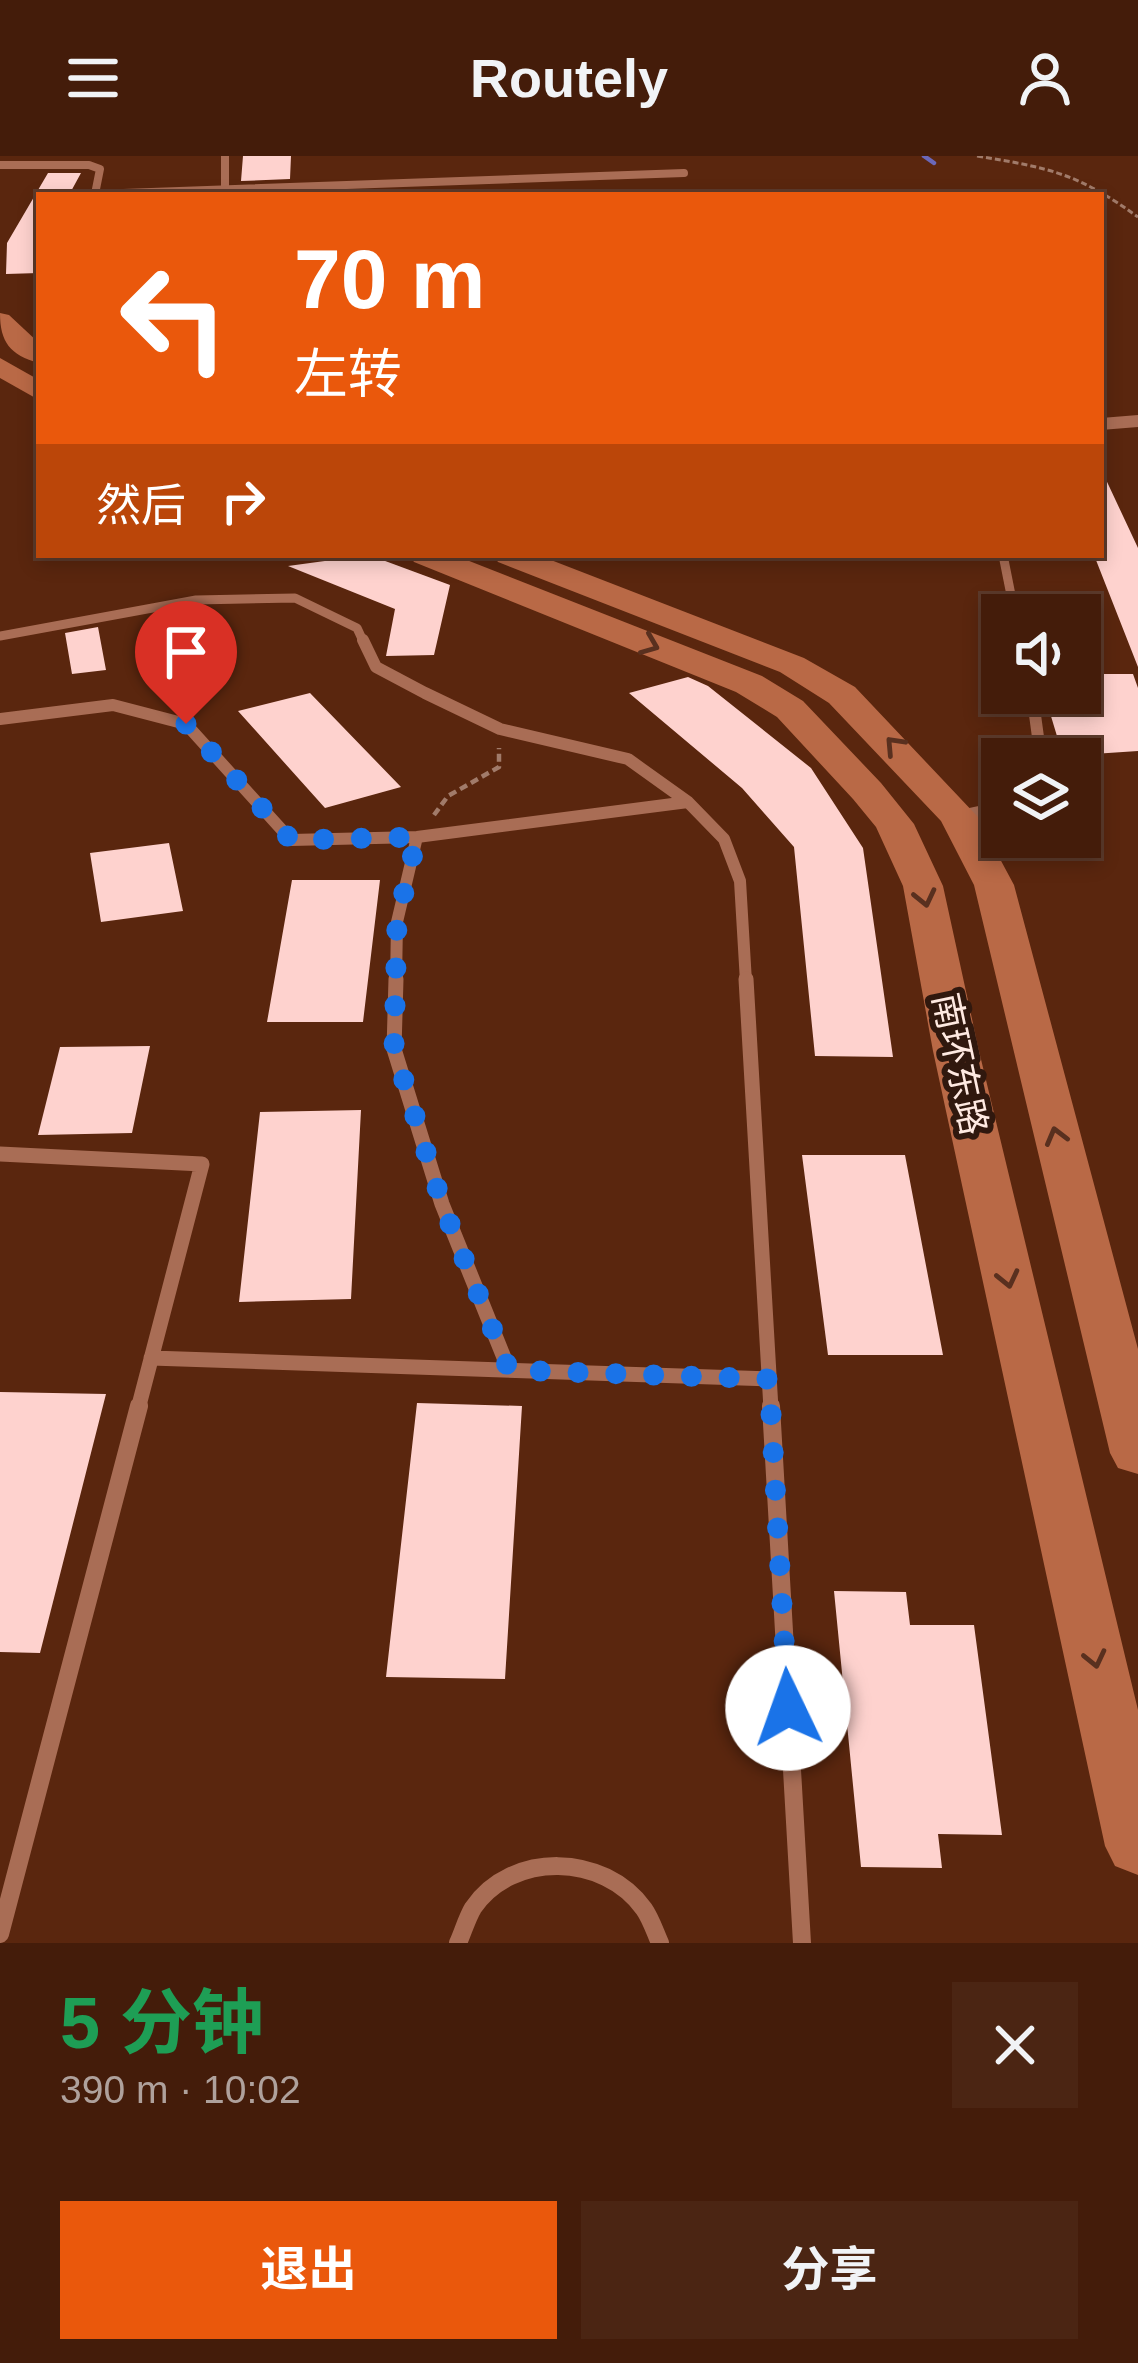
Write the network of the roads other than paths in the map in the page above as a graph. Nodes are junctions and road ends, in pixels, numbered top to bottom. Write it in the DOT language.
graph roads {
  1 [pos="225,156"];
  2 [pos="0,159"];
  3 [pos="684,173"];
  4 [pos="225,189"];
  5 [pos="95,192"];
  6 [pos="206,192"];
  7 [pos="0,321"];
  8 [pos="36,353"];
  9 [pos="0,366"];
  10 [pos="36,390"];
  11 [pos="1138,421"];
  12 [pos="1104,424"];
  13 [pos="432,558"];
  14 [pos="516,558"];
  15 [pos="1004,558"];
  16 [pos="1011,594"];
  17 [pos="0,636"];
  18 [pos="0,719"];
  19 [pos="688,802"];
  20 [pos="981,811"];
  21 [pos="958,816"];
  22 [pos="417,837"];
  23 [pos="0,1154"];
  24 [pos="151,1358"];
  25 [pos="509,1370"];
  26 [pos="769,1379"];
  27 [pos="1138,1453"];
  28 [pos="1138,1846"];
  29 [pos="0,1934"];
  30 [pos="458,1943"];
  31 [pos="659,1943"];
  32 [pos="802,1943"];
  1 -- 4 [label="lane"];
  2 -- 5 [label="lane"];
  3 -- 4 [label="lane"];
  4 -- 6 [label="lane"];
  7 -- 8 [label="highway"];
  9 -- 10 [label="highway"];
  11 -- 12 [label="street"];
  13 -- 28 [label="highway, 南环东路, one-way"];
  21 -- 14 [label="highway, 南环东路, one-way"];
  15 -- 16 [label="lane"];
  17 -- 19 [label="lane"];
  18 -- 22 [label="lane"];
  19 -- 22 [label="lane"];
  19 -- 26 [label="lane"];
  20 -- 21 [label="lane"];
  27 -- 21 [label="highway, 南环东路, one-way"];
  22 -- 25 [label="lane"];
  23 -- 24 [label="lane"];
  24 -- 25 [label="lane"];
  24 -- 29 [label="lane"];
  25 -- 26 [label="lane"];
  26 -- 32 [label="lane"];
  30 -- 31 [label="lane"];
}
